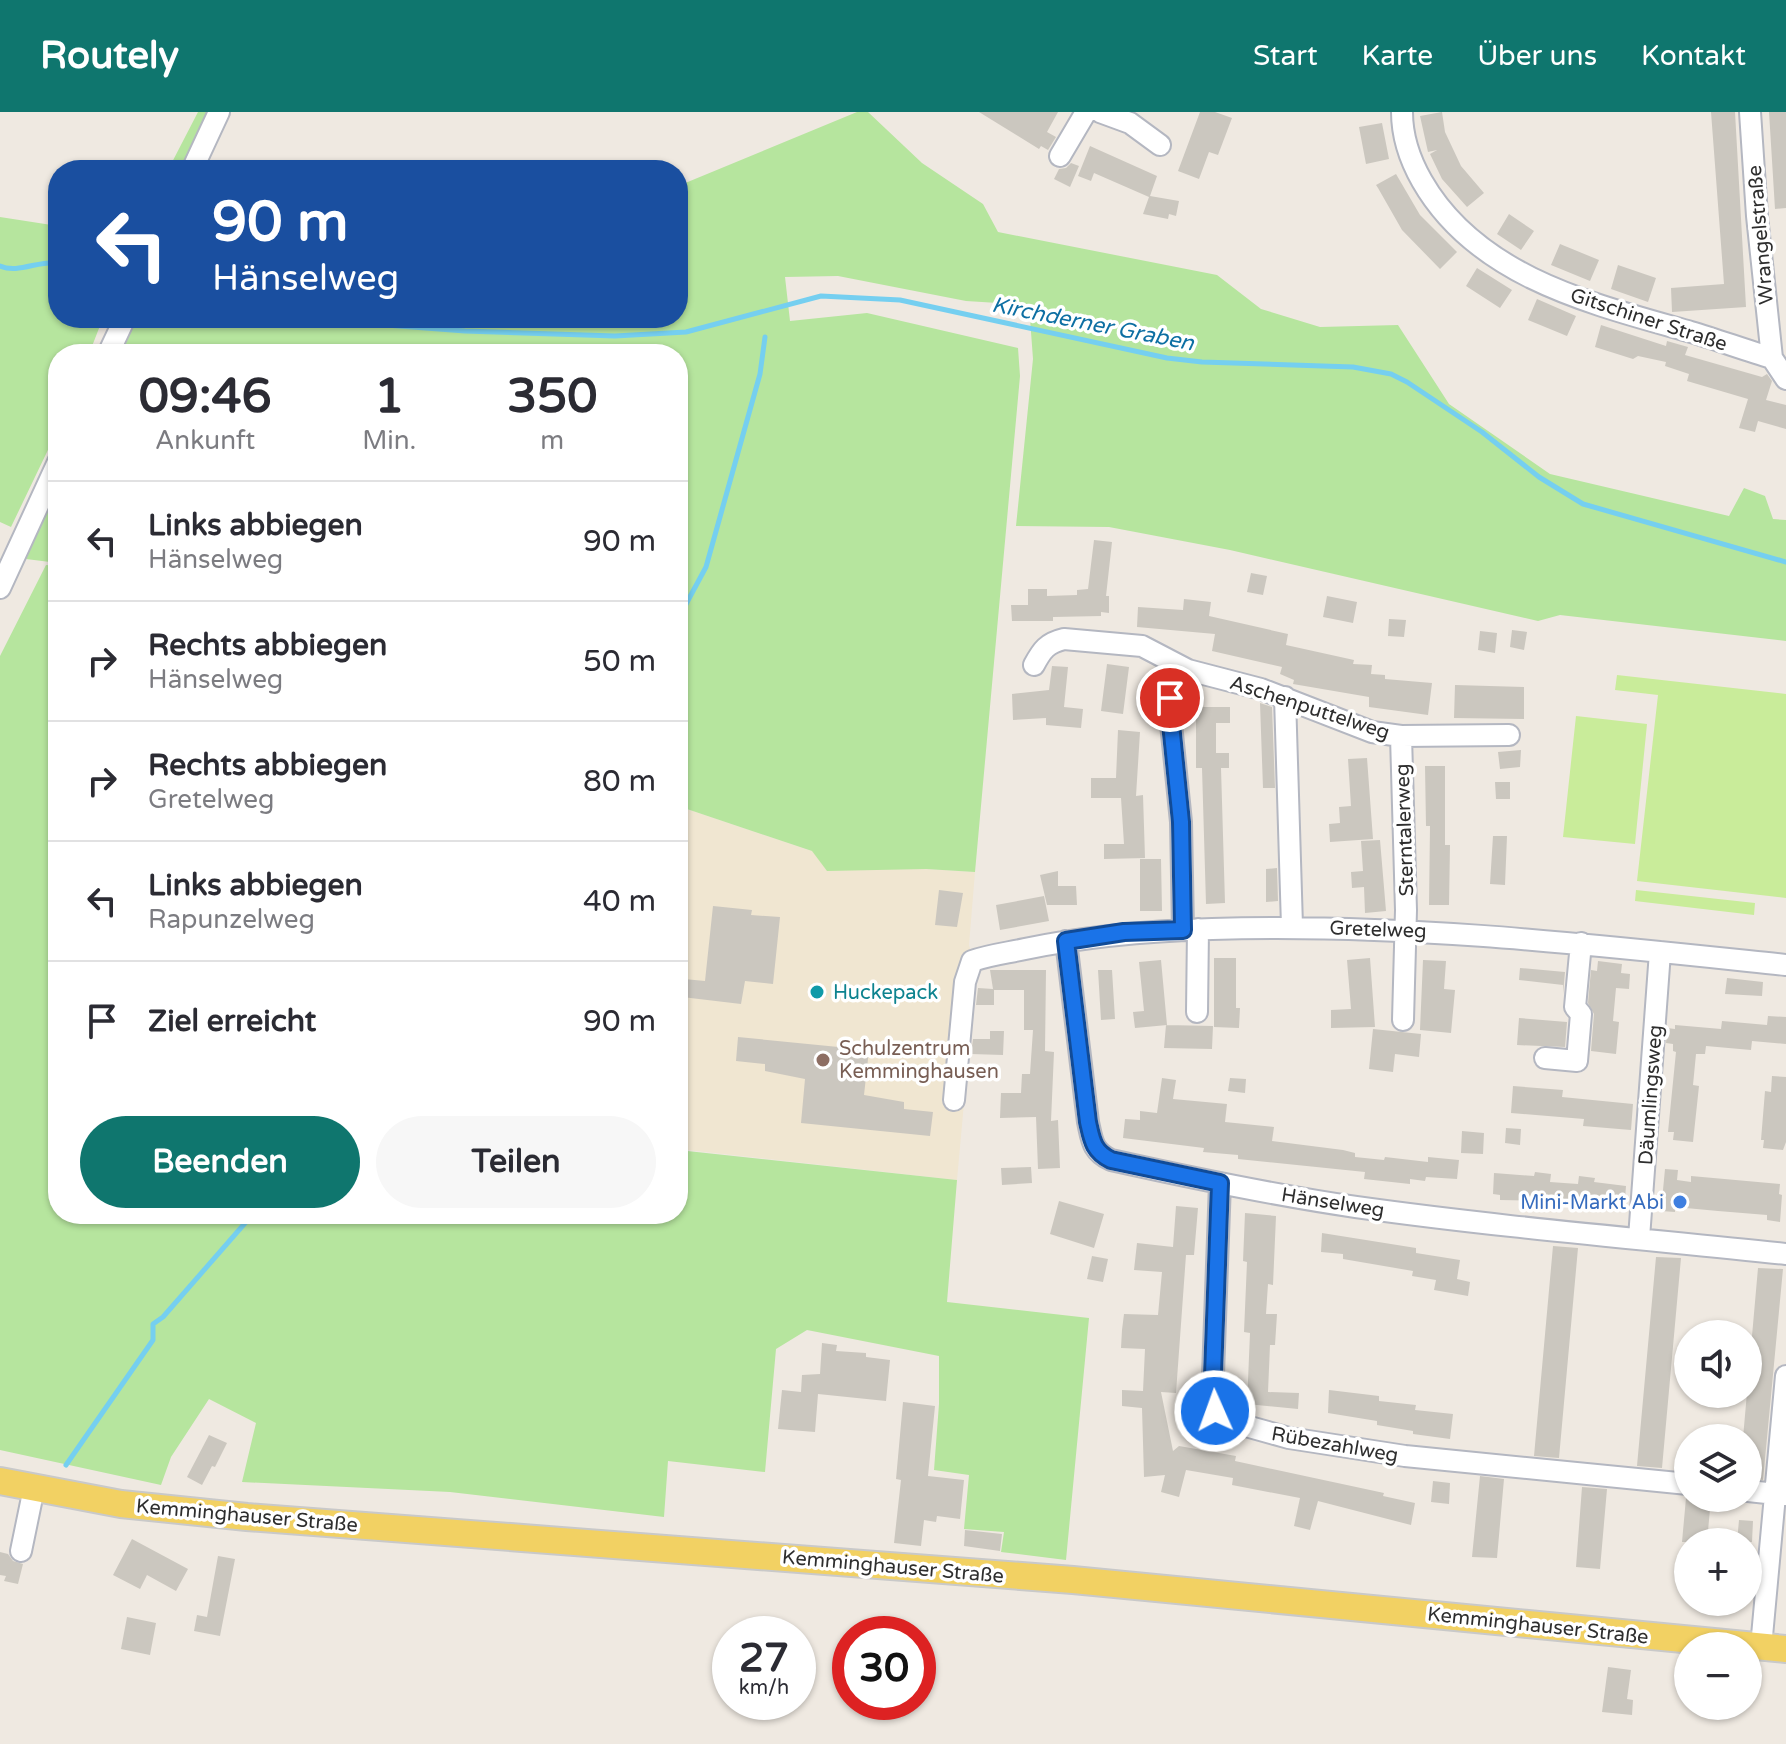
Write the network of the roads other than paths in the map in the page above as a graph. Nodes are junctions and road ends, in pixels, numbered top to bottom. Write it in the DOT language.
graph roads {
  1 [pos="219,112"];
  2 [pos="1086,112"];
  3 [pos="1100,112"];
  4 [pos="1402,112"];
  5 [pos="1750,112"];
  6 [pos="1160,145"];
  7 [pos="1060,156"];
  8 [pos="197,160"];
  9 [pos="1772,358"];
  10 [pos="1786,379"];
  11 [pos="48,484"];
  12 [pos="0,588"];
  13 [pos="1174,664"];
  14 [pos="1034,665"];
  15 [pos="1285,697"];
  16 [pos="1509,735"];
  17 [pos="1401,736"];
  18 [pos="1292,926"];
  19 [pos="1190,930"];
  20 [pos="1406,930"];
  21 [pos="1066,941"];
  22 [pos="1581,943"];
  23 [pos="1660,952"];
  24 [pos="1786,965"];
  25 [pos="1197,1012"];
  26 [pos="1403,1020"];
  27 [pos="1545,1058"];
  28 [pos="954,1100"];
  29 [pos="1220,1183"];
  30 [pos="1639,1238"];
  31 [pos="1786,1254"];
  32 [pos="1786,1376"];
  33 [pos="0,1481"];
  34 [pos="1674,1483"];
  35 [pos="34,1488"];
  36 [pos="1781,1495"];
  37 [pos="21,1551"];
  38 [pos="1774,1648"];
  1 -- 8 [label="street"];
  2 -- 7 [label="street"];
  3 -- 6 [label="street"];
  4 -- 9 [label="street, Gitschiner Straße"];
  5 -- 9 [label="street, Wrangelstraße"];
  9 -- 10 [label="street"];
  11 -- 12 [label="street"];
  13 -- 14 [label="street, Aschenputtelweg"];
  13 -- 15 [label="street, Aschenputtelweg"];
  13 -- 19 [label="street"];
  15 -- 17 [label="street, Aschenputtelweg"];
  15 -- 18 [label="street"];
  16 -- 17 [label="street, Aschenputtelweg"];
  17 -- 20 [label="street, Sterntalerweg"];
  18 -- 19 [label="street, Gretelweg"];
  18 -- 20 [label="street, Gretelweg"];
  19 -- 21 [label="street, Gretelweg"];
  19 -- 25 [label="street"];
  20 -- 22 [label="street, Gretelweg"];
  20 -- 26 [label="street, Sterntalerweg"];
  21 -- 28 [label="street, Gretelweg"];
  21 -- 29 [label="street, Hänselweg"];
  22 -- 23 [label="street, Gretelweg"];
  22 -- 27 [label="street"];
  23 -- 24 [label="street, Gretelweg"];
  23 -- 30 [label="street, Däumlingsweg"];
  29 -- 30 [label="street, Hänselweg"];
  29 -- 34 [label="street, Rübezahlweg"];
  30 -- 31 [label="street, Hänselweg"];
  32 -- 36 [label="street"];
  33 -- 35 [label="main road, Kemminghauser Straße"];
  35 -- 37 [label="street"];
  35 -- 38 [label="main road, Kemminghauser Straße"];
  36 -- 38 [label="street"];
}
